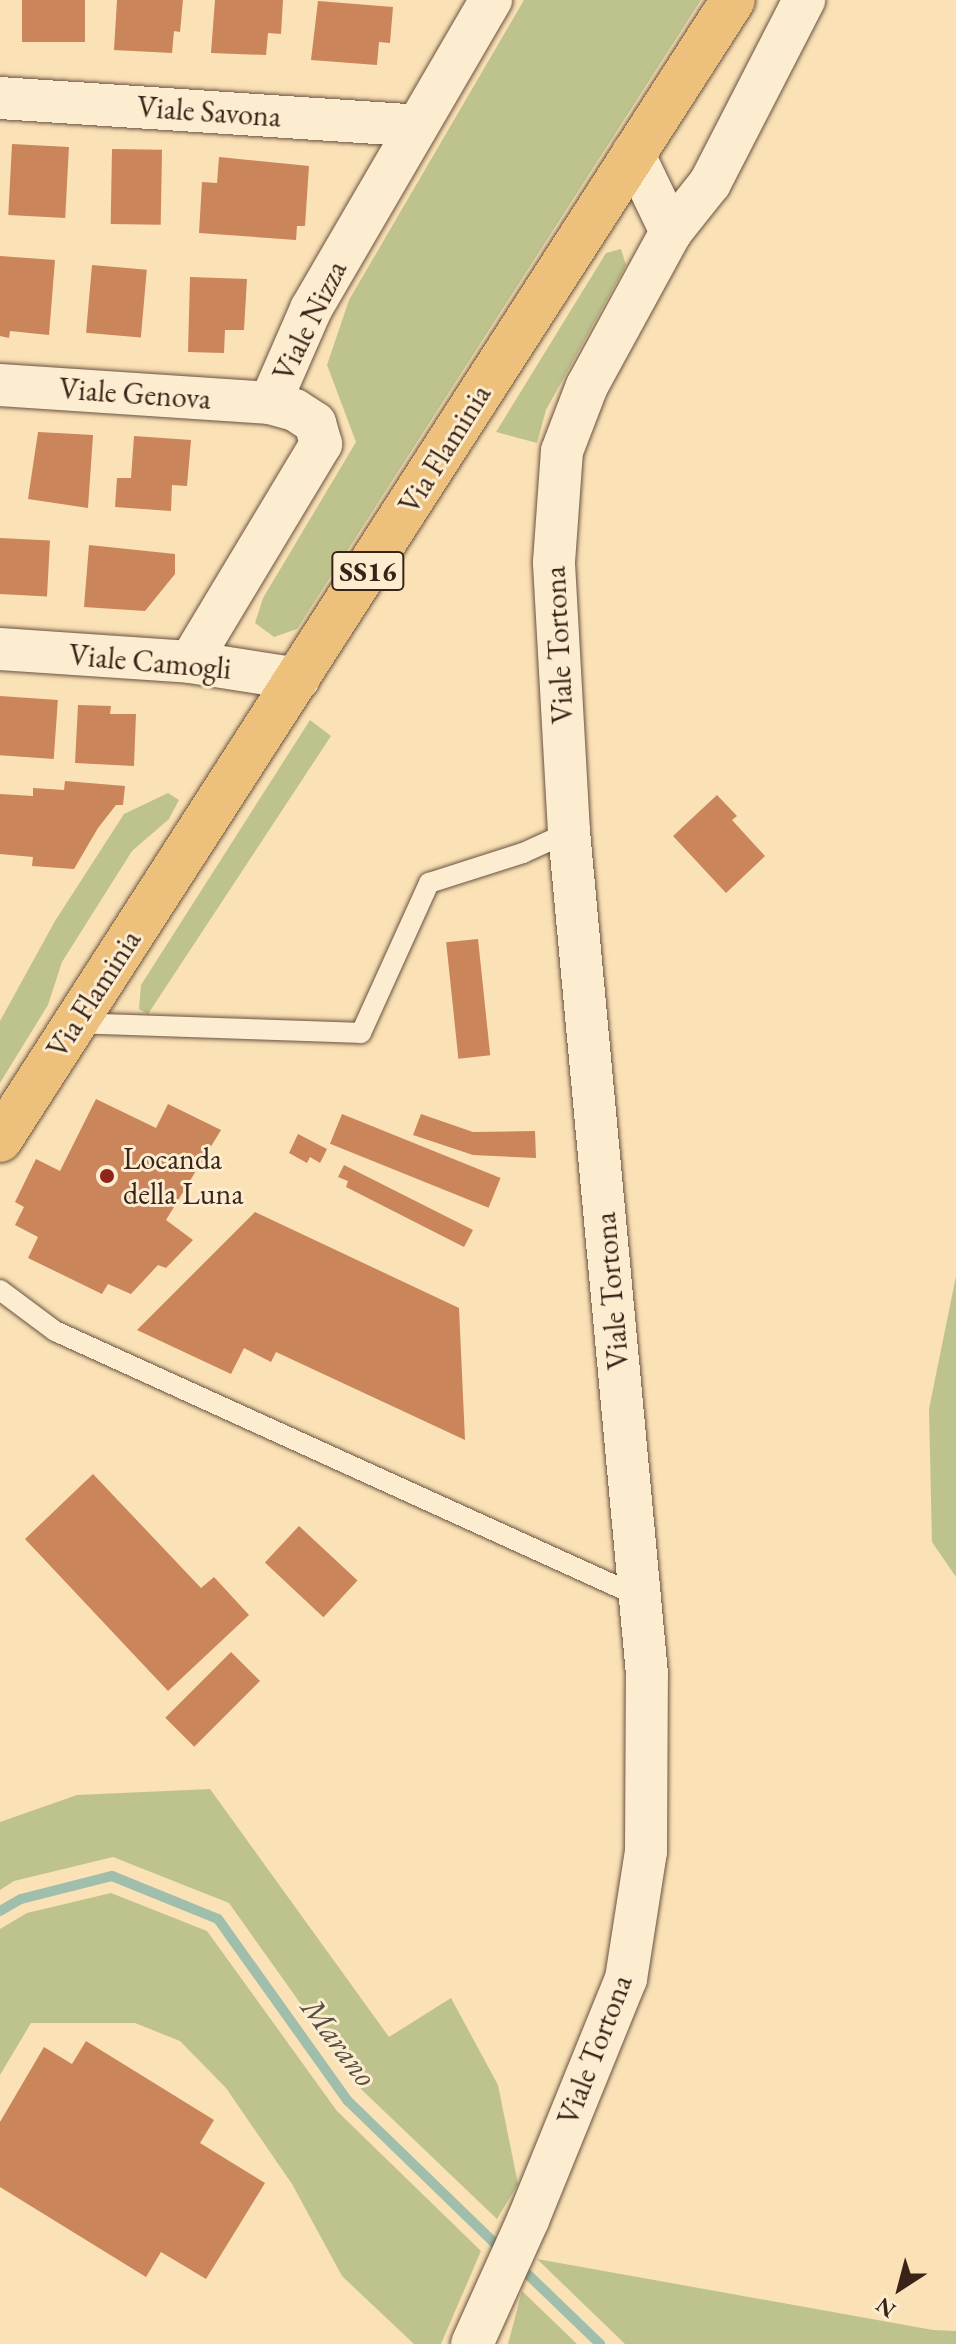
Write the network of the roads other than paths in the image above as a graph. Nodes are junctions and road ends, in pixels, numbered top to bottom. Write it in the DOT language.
graph roads {
  1 [pos="491,0"];
  2 [pos="733,0"];
  3 [pos="804,0"];
  4 [pos="0,98"];
  5 [pos="417,126"];
  6 [pos="633,153"];
  7 [pos="671,232"];
  8 [pos="0,385"];
  9 [pos="270,403"];
  10 [pos="0,649"];
  11 [pos="190,662"];
  12 [pos="299,679"];
  13 [pos="569,832"];
  14 [pos="75,1023"];
  15 [pos="0,1140"];
  16 [pos="0,1290"];
  17 [pos="640,1597"];
  18 [pos="476,2332"];
  1 -- 5 [label="street, Viale Nizza"];
  2 -- 6 [label="main road, Via Flaminia / SS16"];
  3 -- 7 [label="street, Viale Tortona"];
  4 -- 5 [label="street, Viale Savona"];
  5 -- 9 [label="street, Viale Nizza"];
  6 -- 7 [label="street"];
  6 -- 12 [label="main road, Via Flaminia / SS16"];
  7 -- 13 [label="street, Viale Tortona"];
  8 -- 9 [label="street, Viale Genova"];
  9 -- 11 [label="street, Viale Nizza"];
  10 -- 11 [label="street, Viale Camogli"];
  11 -- 12 [label="street, Viale Camogli"];
  12 -- 14 [label="main road, Via Flaminia / SS16"];
  13 -- 14 [label="lane"];
  13 -- 17 [label="street, Viale Tortona"];
  14 -- 15 [label="main road, Via Flaminia / SS16"];
  16 -- 17 [label="lane"];
  17 -- 18 [label="street, Viale Tortona"];
}
